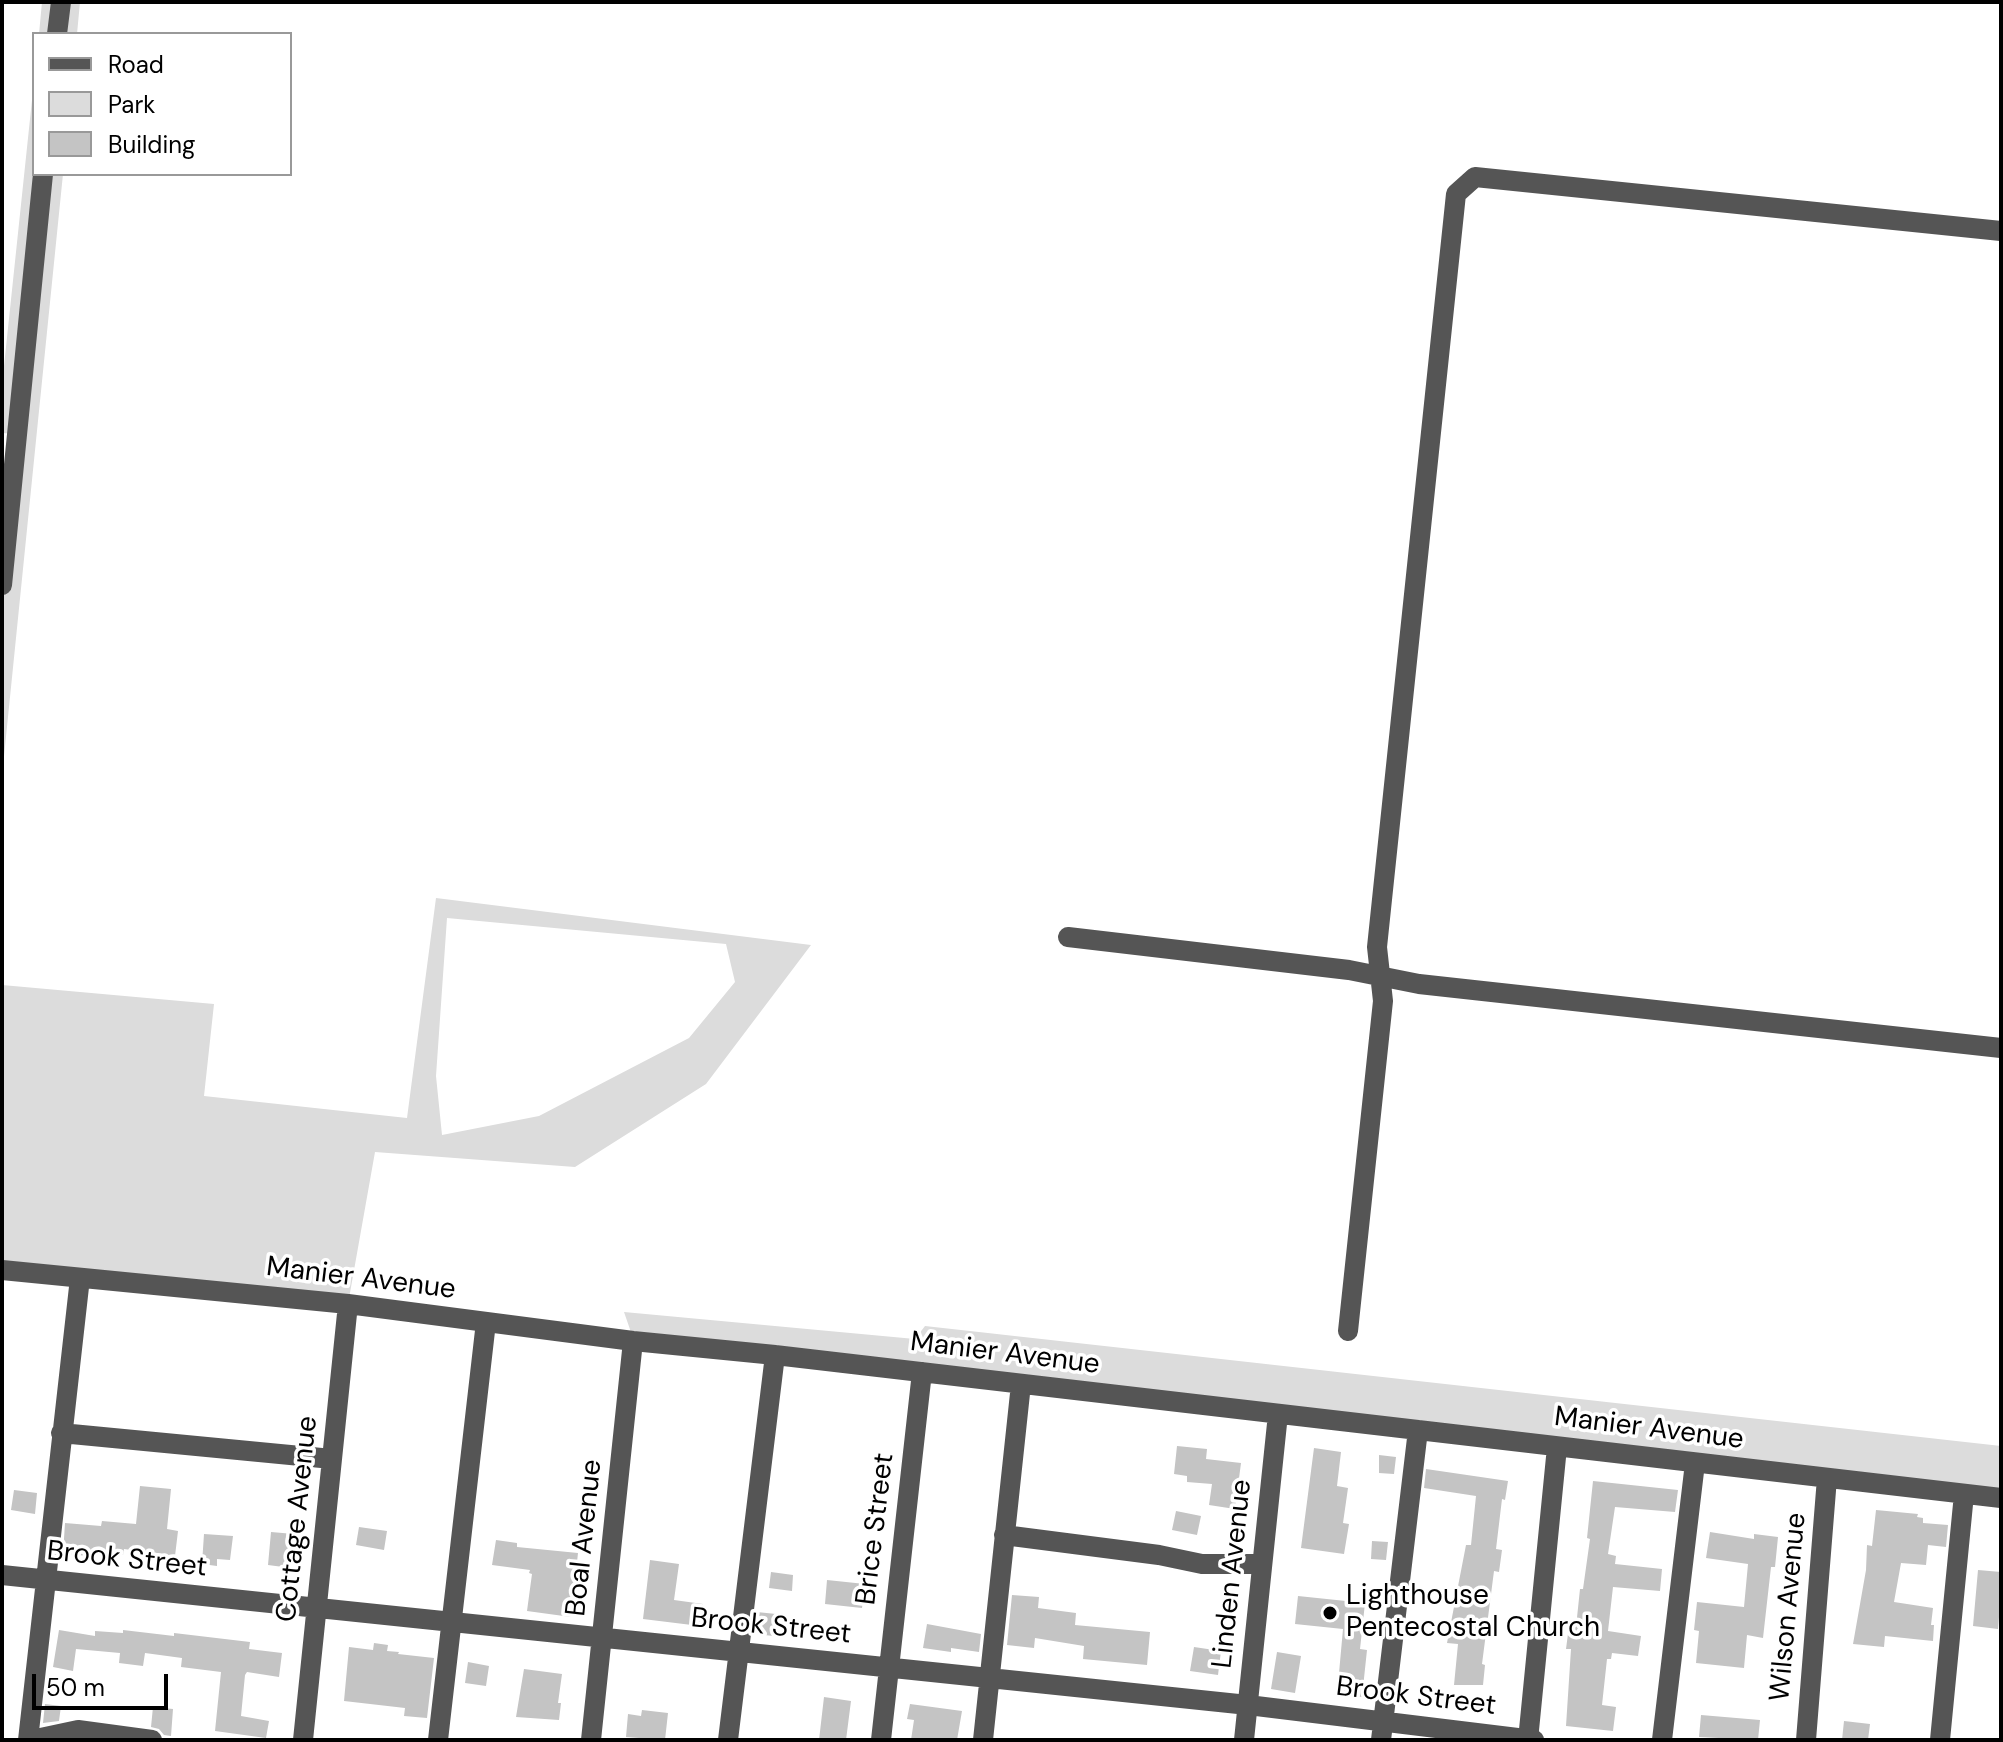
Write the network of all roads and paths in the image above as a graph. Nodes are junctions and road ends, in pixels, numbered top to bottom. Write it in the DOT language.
graph roads {
  1 [pos="61,2"];
  2 [pos="57,32"];
  3 [pos="43,176"];
  4 [pos="2001,231"];
  5 [pos="2,585"];
  6 [pos="1068,937"];
  7 [pos="1380,976"];
  8 [pos="2001,1048"];
  9 [pos="2,1270"];
  10 [pos="80,1278"];
  11 [pos="348,1304"];
  12 [pos="486,1322"];
  13 [pos="1348,1331"];
  14 [pos="633,1341"];
  15 [pos="775,1355"];
  16 [pos="922,1372"];
  17 [pos="1021,1384"];
  18 [pos="1278,1414"];
  19 [pos="1418,1430"];
  20 [pos="61,1433"];
  21 [pos="1557,1447"];
  22 [pos="332,1459"];
  23 [pos="1695,1463"];
  24 [pos="1827,1478"];
  25 [pos="1964,1494"];
  26 [pos="2001,1498"];
  27 [pos="1004,1535"];
  28 [pos="1262,1564"];
  29 [pos="2,1575"];
  30 [pos="45,1579"];
  31 [pos="317,1609"];
  32 [pos="452,1621"];
  33 [pos="602,1636"];
  34 [pos="738,1651"];
  35 [pos="888,1668"];
  36 [pos="990,1678"];
  37 [pos="1248,1705"];
  38 [pos="1382,1731"];
  39 [pos="30,1740"];
  40 [pos="152,1740"];
  41 [pos="303,1740"];
  42 [pos="438,1740"];
  43 [pos="591,1740"];
  44 [pos="728,1740"];
  45 [pos="881,1740"];
  46 [pos="983,1740"];
  47 [pos="1244,1740"];
  48 [pos="1530,1740"];
  49 [pos="1662,1740"];
  50 [pos="1806,1740"];
  51 [pos="1940,1740"];
  1 -- 2 [label="street"];
  3 -- 5 [label="street"];
  4 -- 7 [label="street"];
  6 -- 7 [label="street"];
  7 -- 8 [label="street"];
  7 -- 13 [label="street"];
  9 -- 10 [label="street, Manier Avenue"];
  10 -- 11 [label="street, Manier Avenue"];
  10 -- 20 [label="street"];
  11 -- 12 [label="street, Manier Avenue"];
  11 -- 22 [label="street, Cottage Avenue"];
  12 -- 14 [label="street, Manier Avenue"];
  12 -- 32 [label="street"];
  14 -- 15 [label="street, Manier Avenue"];
  14 -- 33 [label="street, Boal Avenue"];
  15 -- 16 [label="street, Manier Avenue"];
  15 -- 34 [label="street"];
  16 -- 17 [label="street, Manier Avenue"];
  16 -- 35 [label="street, Brice Street"];
  17 -- 18 [label="street, Manier Avenue"];
  17 -- 27 [label="street"];
  18 -- 19 [label="street, Manier Avenue"];
  18 -- 28 [label="street, Linden Avenue"];
  19 -- 21 [label="street, Manier Avenue"];
  19 -- 38 [label="street"];
  20 -- 22 [label="street"];
  20 -- 30 [label="street"];
  21 -- 23 [label="street, Manier Avenue"];
  21 -- 48 [label="street"];
  22 -- 31 [label="street, Cottage Avenue"];
  23 -- 24 [label="street, Manier Avenue"];
  23 -- 49 [label="street"];
  24 -- 25 [label="street, Manier Avenue"];
  24 -- 50 [label="street, Wilson Avenue"];
  25 -- 26 [label="street, Manier Avenue"];
  25 -- 51 [label="street"];
  27 -- 28 [label="street"];
  27 -- 36 [label="street"];
  28 -- 37 [label="street, Linden Avenue"];
  29 -- 30 [label="street, Brook Street"];
  30 -- 31 [label="street, Brook Street"];
  30 -- 39 [label="street"];
  31 -- 32 [label="street, Brook Street"];
  31 -- 41 [label="street, Cottage Avenue"];
  32 -- 33 [label="street, Brook Street"];
  32 -- 42 [label="street"];
  33 -- 34 [label="street, Brook Street"];
  33 -- 43 [label="street, Boal Avenue"];
  34 -- 35 [label="street, Brook Street"];
  34 -- 44 [label="street"];
  35 -- 36 [label="street, Brook Street"];
  35 -- 45 [label="street, Brice Street"];
  36 -- 37 [label="street, Brook Street"];
  36 -- 46 [label="street"];
  37 -- 38 [label="street, Brook Street"];
  37 -- 47 [label="street, Linden Avenue"];
  38 -- 48 [label="street, Brook Street"];
  39 -- 40 [label="street"];
}
